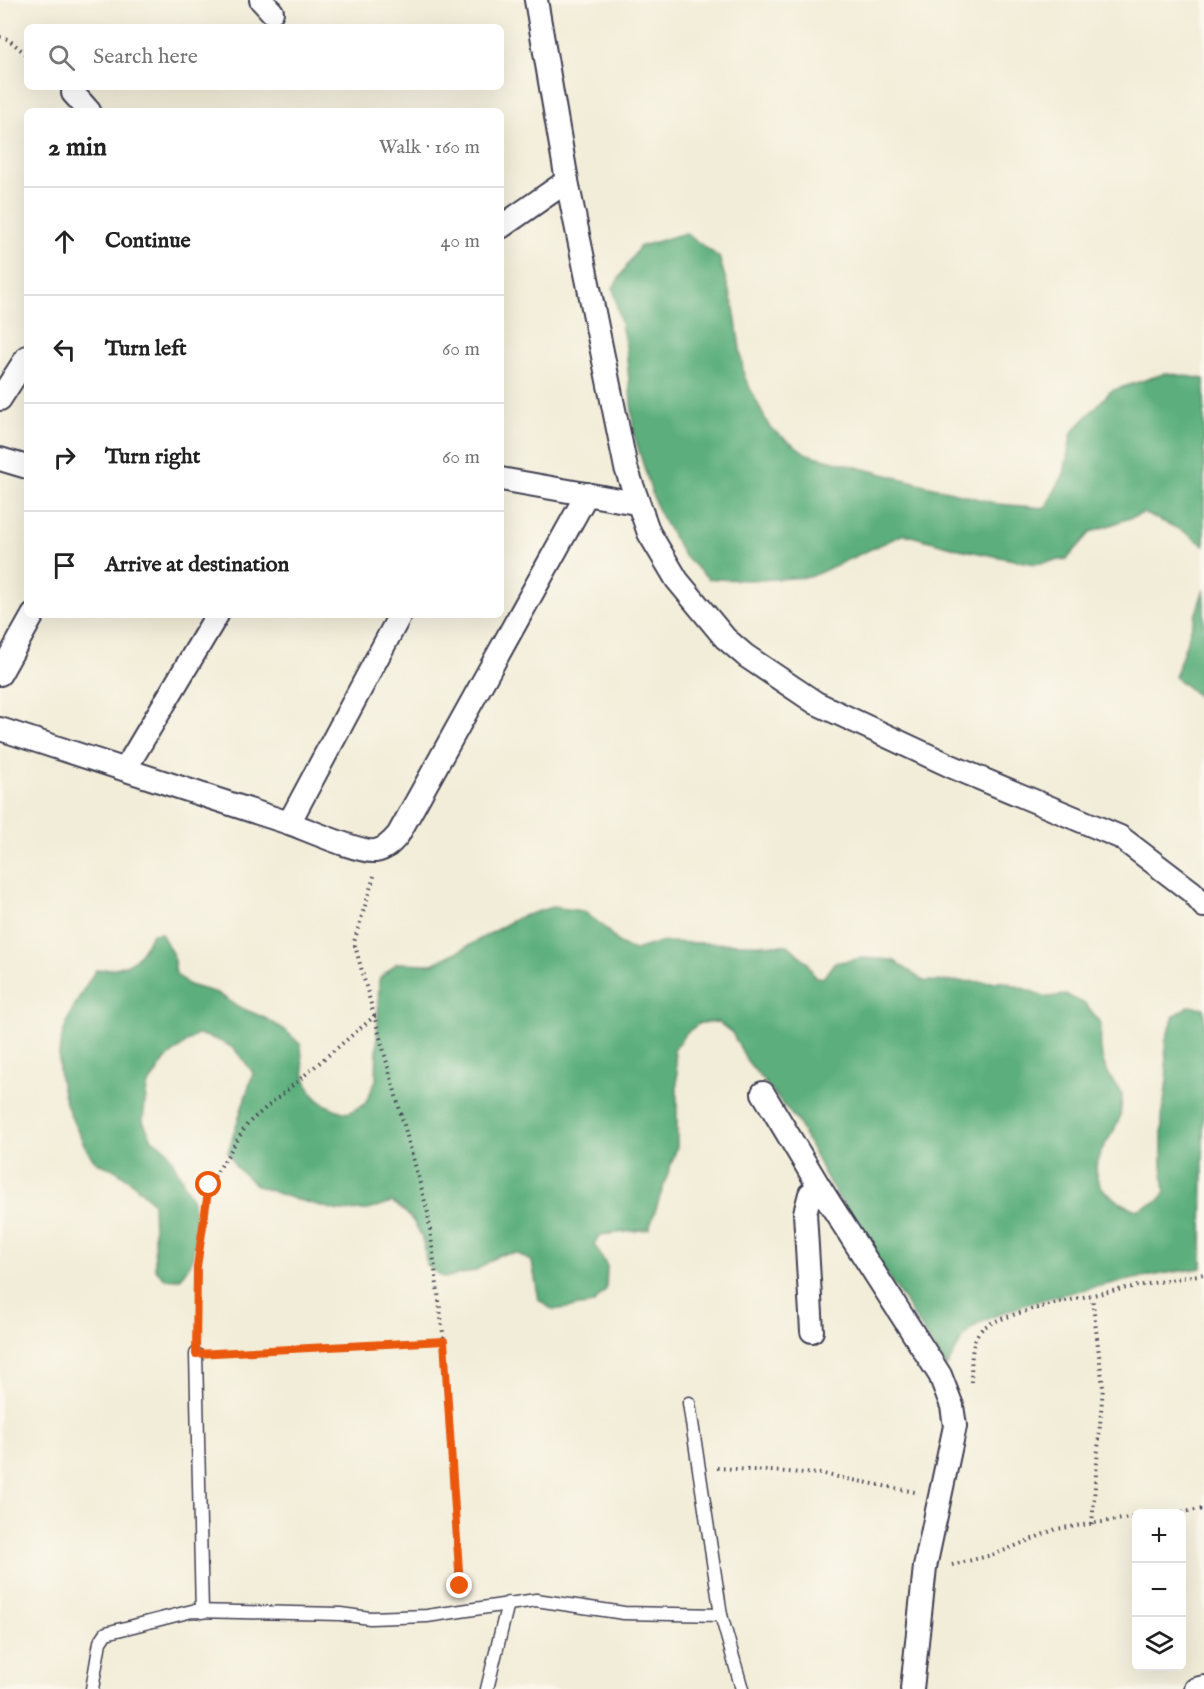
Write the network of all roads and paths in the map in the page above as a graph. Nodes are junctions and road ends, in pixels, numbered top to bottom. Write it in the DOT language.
graph roads {
  1 [pos="536,0"];
  2 [pos="0,37"];
  3 [pos="24,53"];
  4 [pos="73,93"];
  5 [pos="86,108"];
  6 [pos="567,181"];
  7 [pos="504,225"];
  8 [pos="24,362"];
  9 [pos="0,399"];
  10 [pos="0,459"];
  11 [pos="24,466"];
  12 [pos="504,480"];
  13 [pos="586,494"];
  14 [pos="636,503"];
  15 [pos="31,618"];
  16 [pos="215,618"];
  17 [pos="398,618"];
  18 [pos="0,674"];
  19 [pos="1,733"];
  20 [pos="126,768"];
  21 [pos="289,823"];
  22 [pos="383,848"];
  23 [pos="1204,906"];
  24 [pos="376,1015"];
  25 [pos="763,1093"];
  26 [pos="820,1188"];
  27 [pos="1204,1274"];
  28 [pos="1092,1296"];
  29 [pos="812,1331"];
  30 [pos="444,1341"];
  31 [pos="196,1354"];
  32 [pos="971,1394"];
  33 [pos="689,1403"];
  34 [pos="699,1468"];
  35 [pos="939,1498"];
  36 [pos="1204,1509"];
  37 [pos="1186,1511"];
  38 [pos="1132,1518"];
  39 [pos="1092,1524"];
  40 [pos="925,1567"];
  41 [pos="508,1603"];
  42 [pos="463,1611"];
  43 [pos="202,1612"];
  44 [pos="721,1615"];
  45 [pos="1204,1687"];
  46 [pos="92,1689"];
  47 [pos="487,1689"];
  48 [pos="742,1689"];
  49 [pos="912,1689"];
  50 [pos="1196,1689"];
  1 -- 6 [label="street"];
  2 -- 3 [label="path"];
  4 -- 5 [label="street"];
  6 -- 7 [label="street"];
  6 -- 14 [label="street"];
  8 -- 9 [label="street"];
  10 -- 11 [label="street"];
  12 -- 13 [label="street"];
  13 -- 14 [label="street"];
  13 -- 22 [label="street"];
  14 -- 23 [label="street"];
  15 -- 18 [label="street"];
  16 -- 20 [label="street"];
  17 -- 21 [label="street"];
  19 -- 20 [label="street"];
  20 -- 21 [label="street"];
  21 -- 22 [label="street"];
  22 -- 24 [label="path"];
  24 -- 30 [label="path"];
  24 -- 31 [label="path"];
  25 -- 26 [label="street"];
  26 -- 29 [label="street"];
  26 -- 35 [label="street"];
  27 -- 28 [label="path"];
  28 -- 32 [label="path"];
  28 -- 39 [label="path"];
  30 -- 31 [label="path"];
  30 -- 42 [label="path"];
  31 -- 43 [label="lane"];
  33 -- 34 [label="lane"];
  34 -- 35 [label="path"];
  34 -- 44 [label="lane"];
  35 -- 40 [label="street"];
  36 -- 37 [label="path"];
  38 -- 39 [label="path"];
  39 -- 40 [label="path"];
  40 -- 49 [label="street"];
  41 -- 42 [label="lane"];
  41 -- 44 [label="lane"];
  41 -- 47 [label="lane"];
  42 -- 43 [label="lane"];
  43 -- 46 [label="lane"];
  44 -- 48 [label="lane"];
  45 -- 50 [label="street"];
}
